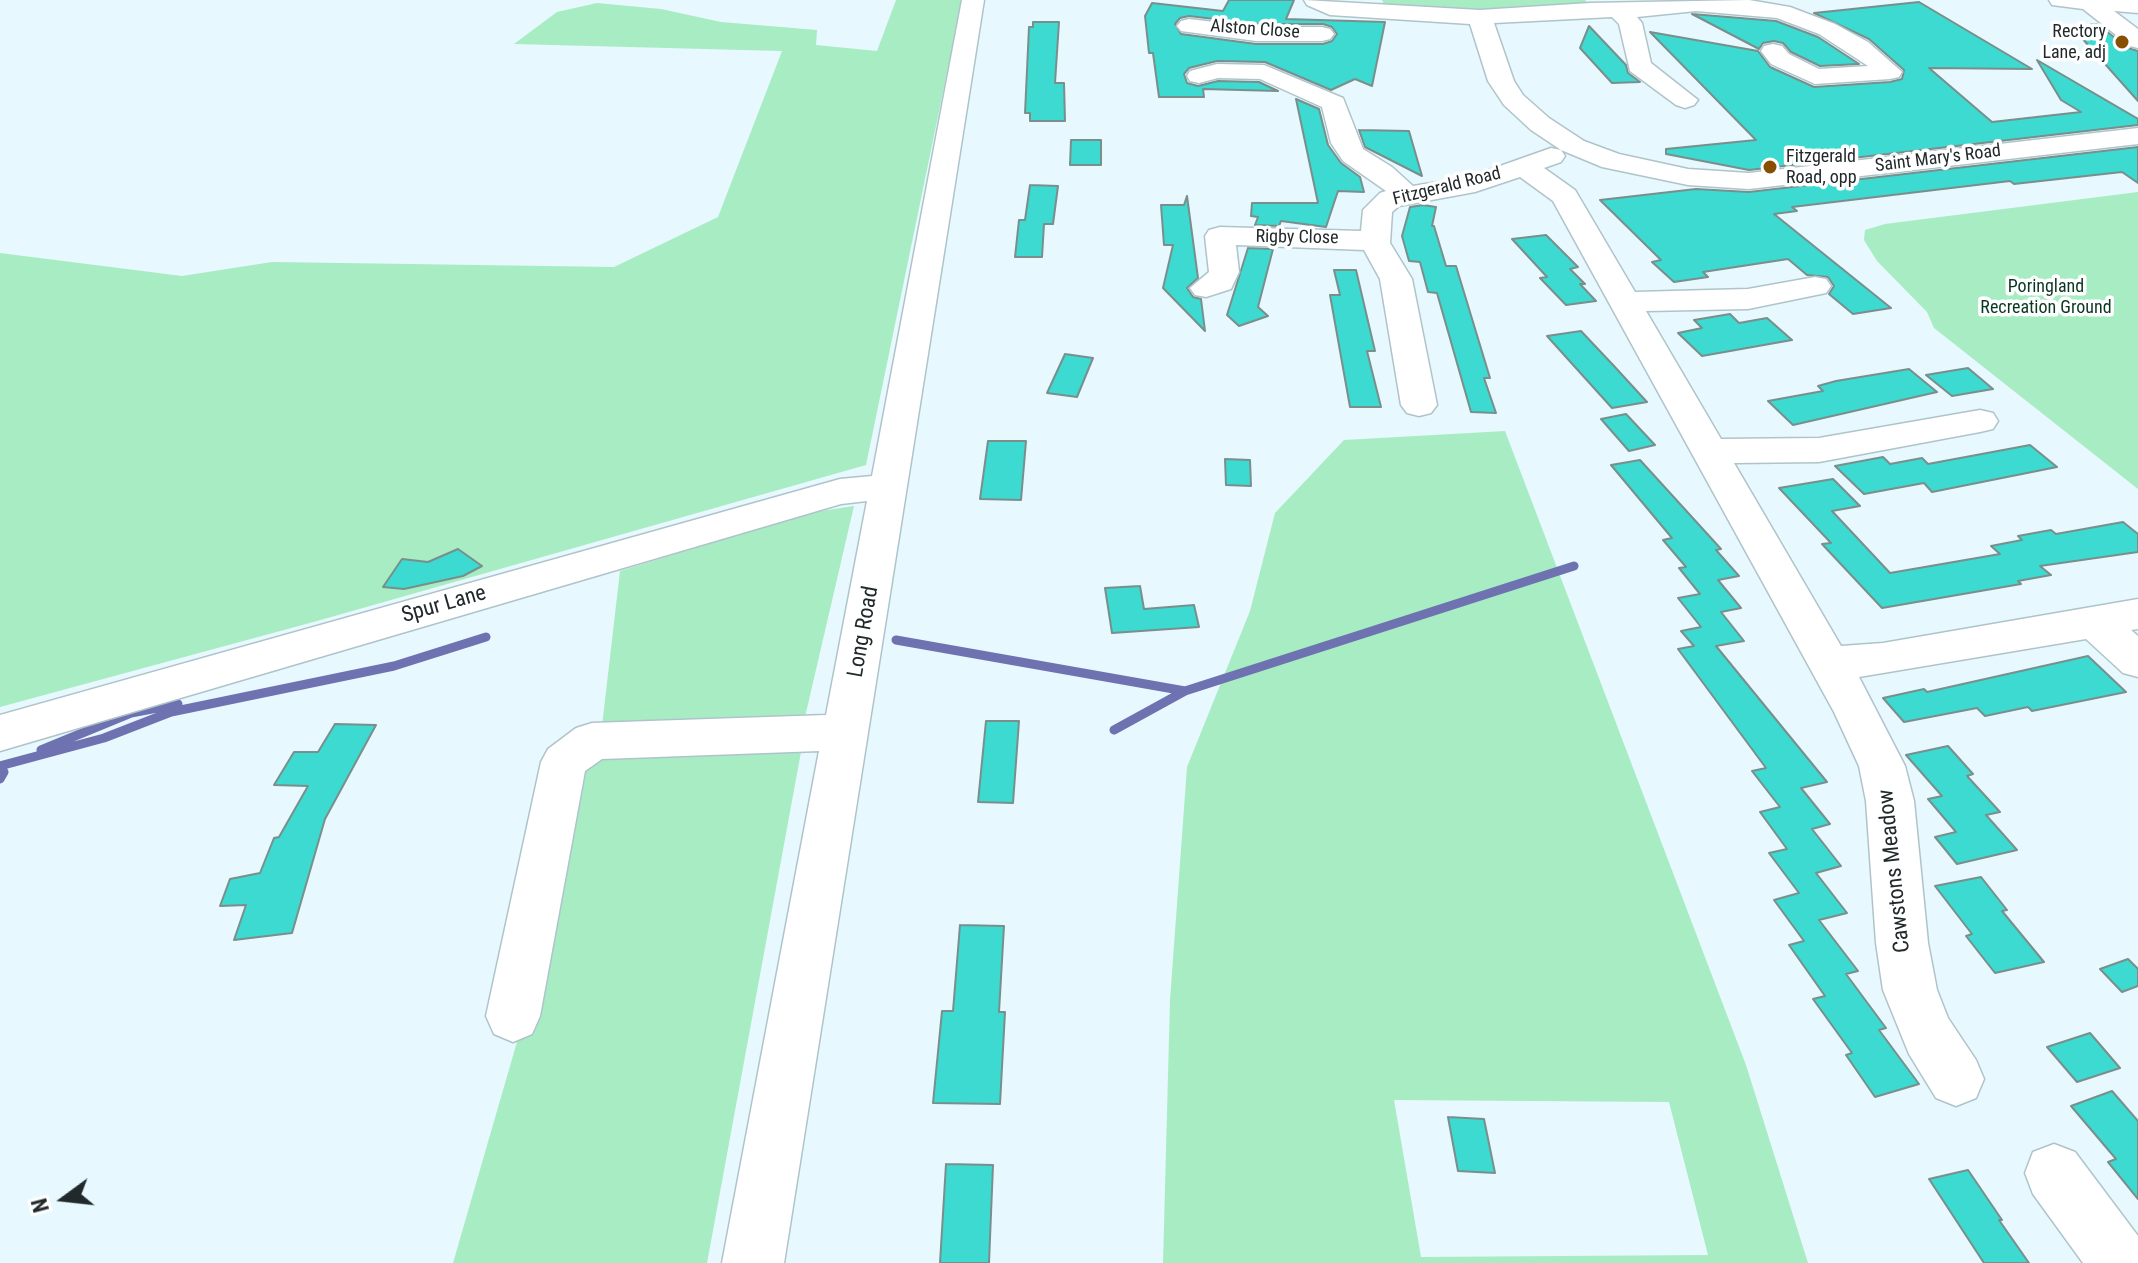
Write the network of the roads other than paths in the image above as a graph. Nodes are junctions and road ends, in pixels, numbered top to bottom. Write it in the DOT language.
graph roads {
  1 [pos="973,0"];
  2 [pos="2060,0"];
  3 [pos="2090,3"];
  4 [pos="1322,4"];
  5 [pos="2138,6"];
  6 [pos="1801,8"];
  7 [pos="1619,11"];
  8 [pos="1480,17"];
  9 [pos="1190,22"];
  10 [pos="2138,41"];
  11 [pos="1773,51"];
  12 [pos="1890,72"];
  13 [pos="1916,74"];
  14 [pos="1199,76"];
  15 [pos="1682,92"];
  16 [pos="2138,136"];
  17 [pos="1574,147"];
  18 [pos="1525,167"];
  19 [pos="1406,195"];
  20 [pos="1375,243"];
  21 [pos="1815,286"];
  22 [pos="1206,288"];
  23 [pos="1623,302"];
  24 [pos="1419,405"];
  25 [pos="1980,421"];
  26 [pos="1708,451"];
  27 [pos="890,486"];
  28 [pos="2138,614"];
  29 [pos="2096,623"];
  30 [pos="2138,661"];
  31 [pos="1829,663"];
  32 [pos="847,732"];
  33 [pos="0,733"];
  34 [pos="513,1016"];
  35 [pos="1956,1079"];
  36 [pos="2054,1173"];
  37 [pos="753,1263"];
  38 [pos="2120,1263"];
  1 -- 27 [label="street, Long Road"];
  2 -- 3 [label="street"];
  3 -- 5 [label="street"];
  3 -- 10 [label="street"];
  4 -- 8 [label="street"];
  4 -- 9 [label="street, Alston Close"];
  6 -- 7 [label="street"];
  6 -- 12 [label="street"];
  7 -- 8 [label="street"];
  7 -- 15 [label="street"];
  8 -- 17 [label="street, Saint Mary's Road"];
  11 -- 12 [label="street"];
  12 -- 13 [label="street"];
  14 -- 19 [label="street"];
  16 -- 17 [label="street, Saint Mary's Road"];
  17 -- 18 [label="street, Fitzgerald Road"];
  18 -- 19 [label="street, Fitzgerald Road"];
  18 -- 23 [label="street, Cawstons Meadow"];
  19 -- 20 [label="street, Fitzgerald Road"];
  20 -- 22 [label="street, Rigby Close"];
  20 -- 24 [label="street"];
  21 -- 23 [label="street"];
  23 -- 26 [label="street, Cawstons Meadow"];
  25 -- 26 [label="street"];
  26 -- 31 [label="street, Cawstons Meadow"];
  27 -- 32 [label="street, Long Road"];
  27 -- 33 [label="street, Spur Lane"];
  28 -- 29 [label="street"];
  29 -- 30 [label="street"];
  29 -- 31 [label="street"];
  31 -- 35 [label="street, Cawstons Meadow"];
  32 -- 34 [label="street"];
  32 -- 37 [label="street, Long Road"];
  36 -- 38 [label="street"];
}
